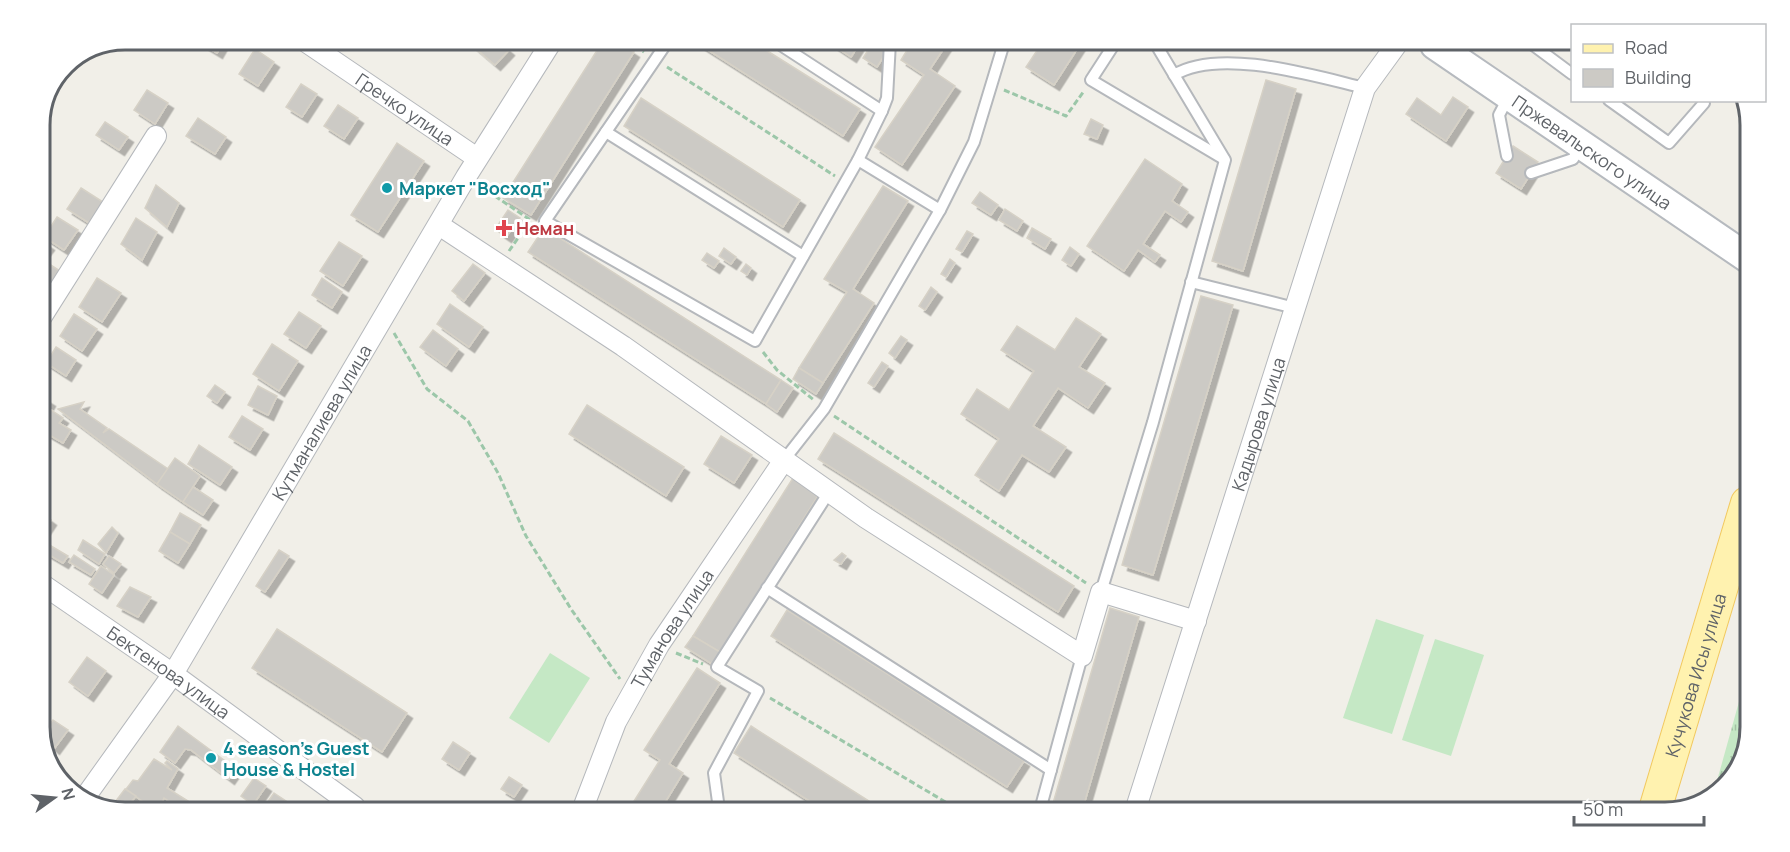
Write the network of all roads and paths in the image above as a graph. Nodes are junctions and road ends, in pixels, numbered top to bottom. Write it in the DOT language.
graph roads {
  1 [pos="318,50"];
  2 [pos="546,50"];
  3 [pos="641,50"];
  4 [pos="662,50"];
  5 [pos="788,50"];
  6 [pos="890,50"];
  7 [pos="1002,50"];
  8 [pos="1110,50"];
  9 [pos="1159,50"];
  10 [pos="1393,50"];
  11 [pos="1443,50"];
  12 [pos="1540,50"];
  13 [pos="656,60"];
  14 [pos="1571,73"];
  15 [pos="1174,75"];
  16 [pos="1091,80"];
  17 [pos="990,84"];
  18 [pos="1365,88"];
  19 [pos="1510,94"];
  20 [pos="1612,102"];
  21 [pos="1704,102"];
  22 [pos="882,111"];
  23 [pos="606,132"];
  24 [pos="156,136"];
  25 [pos="1582,144"];
  26 [pos="1507,156"];
  27 [pos="477,158"];
  28 [pos="858,160"];
  29 [pos="1225,160"];
  30 [pos="1531,173"];
  31 [pos="466,177"];
  32 [pos="845,182"];
  33 [pos="940,210"];
  34 [pos="439,225"];
  35 [pos="1740,253"];
  36 [pos="803,256"];
  37 [pos="499,265"];
  38 [pos="1191,282"];
  39 [pos="50,304"];
  40 [pos="1295,308"];
  41 [pos="384,317"];
  42 [pos="755,341"];
  43 [pos="824,409"];
  44 [pos="784,460"];
  45 [pos="829,492"];
  46 [pos="1740,526"];
  47 [pos="767,588"];
  48 [pos="50,590"];
  49 [pos="1101,592"];
  50 [pos="1196,621"];
  51 [pos="659,645"];
  52 [pos="1082,656"];
  53 [pos="717,667"];
  54 [pos="173,674"];
  55 [pos="758,691"];
  56 [pos="631,695"];
  57 [pos="1051,770"];
  58 [pos="88,793"];
  59 [pos="348,802"];
  60 [pos="586,802"];
  61 [pos="718,802"];
  62 [pos="945,802"];
  63 [pos="1042,802"];
  64 [pos="1139,802"];
  65 [pos="1657,802"];
  1 -- 27 [label="street, Гречко улица"];
  2 -- 27 [label="street, Кутманалиева улица"];
  3 -- 13 [label="path"];
  4 -- 13 [label="lane"];
  5 -- 22 [label="lane"];
  6 -- 22 [label="lane"];
  7 -- 17 [label="lane"];
  8 -- 16 [label="lane"];
  9 -- 15 [label="lane"];
  10 -- 18 [label="street, Кадырова улица"];
  11 -- 19 [label="main road, Пржевальского улица"];
  12 -- 14 [label="lane"];
  13 -- 23 [label="lane"];
  13 -- 32 [label="path"];
  15 -- 18 [label="lane"];
  15 -- 29 [label="lane"];
  16 -- 17 [label="path"];
  16 -- 29 [label="lane"];
  17 -- 33 [label="lane"];
  18 -- 40 [label="street, Кадырова улица"];
  19 -- 25 [label="main road, Пржевальского улица"];
  19 -- 26 [label="lane"];
  20 -- 21 [label="lane"];
  22 -- 28 [label="lane"];
  23 -- 36 [label="lane"];
  23 -- 42 [label="lane"];
  24 -- 39 [label="street"];
  25 -- 30 [label="lane"];
  25 -- 35 [label="main road, Пржевальского улица"];
  27 -- 31 [label="street, Кутманалиева улица"];
  28 -- 32 [label="lane"];
  28 -- 33 [label="lane"];
  29 -- 38 [label="lane"];
  31 -- 34 [label="street, Кутманалиева улица"];
  31 -- 37 [label="path"];
  32 -- 36 [label="lane"];
  33 -- 43 [label="lane"];
  34 -- 37 [label="street"];
  34 -- 41 [label="street, Кутманалиева улица"];
  36 -- 42 [label="lane"];
  37 -- 44 [label="street"];
  38 -- 40 [label="lane"];
  38 -- 49 [label="lane"];
  40 -- 50 [label="street, Кадырова улица"];
  41 -- 54 [label="street, Кутманалиева улица"];
  41 -- 56 [label="path"];
  42 -- 43 [label="path"];
  43 -- 44 [label="lane"];
  43 -- 49 [label="path"];
  44 -- 45 [label="street"];
  44 -- 51 [label="street, Туманова улица"];
  45 -- 47 [label="lane"];
  45 -- 52 [label="street"];
  46 -- 65 [label="main road, Кучукова Исы улица"];
  47 -- 53 [label="lane"];
  47 -- 57 [label="lane"];
  48 -- 54 [label="street, Бектенова улица"];
  49 -- 50 [label="street"];
  49 -- 52 [label="street"];
  50 -- 64 [label="street, Кадырова улица"];
  51 -- 53 [label="path"];
  51 -- 56 [label="street, Туманова улица"];
  52 -- 57 [label="lane"];
  53 -- 55 [label="lane"];
  54 -- 58 [label="street, Кутманалиева улица"];
  54 -- 59 [label="street, Бектенова улица"];
  55 -- 61 [label="lane"];
  55 -- 62 [label="path"];
  56 -- 60 [label="street, Туманова улица"];
  57 -- 63 [label="lane"];
}
